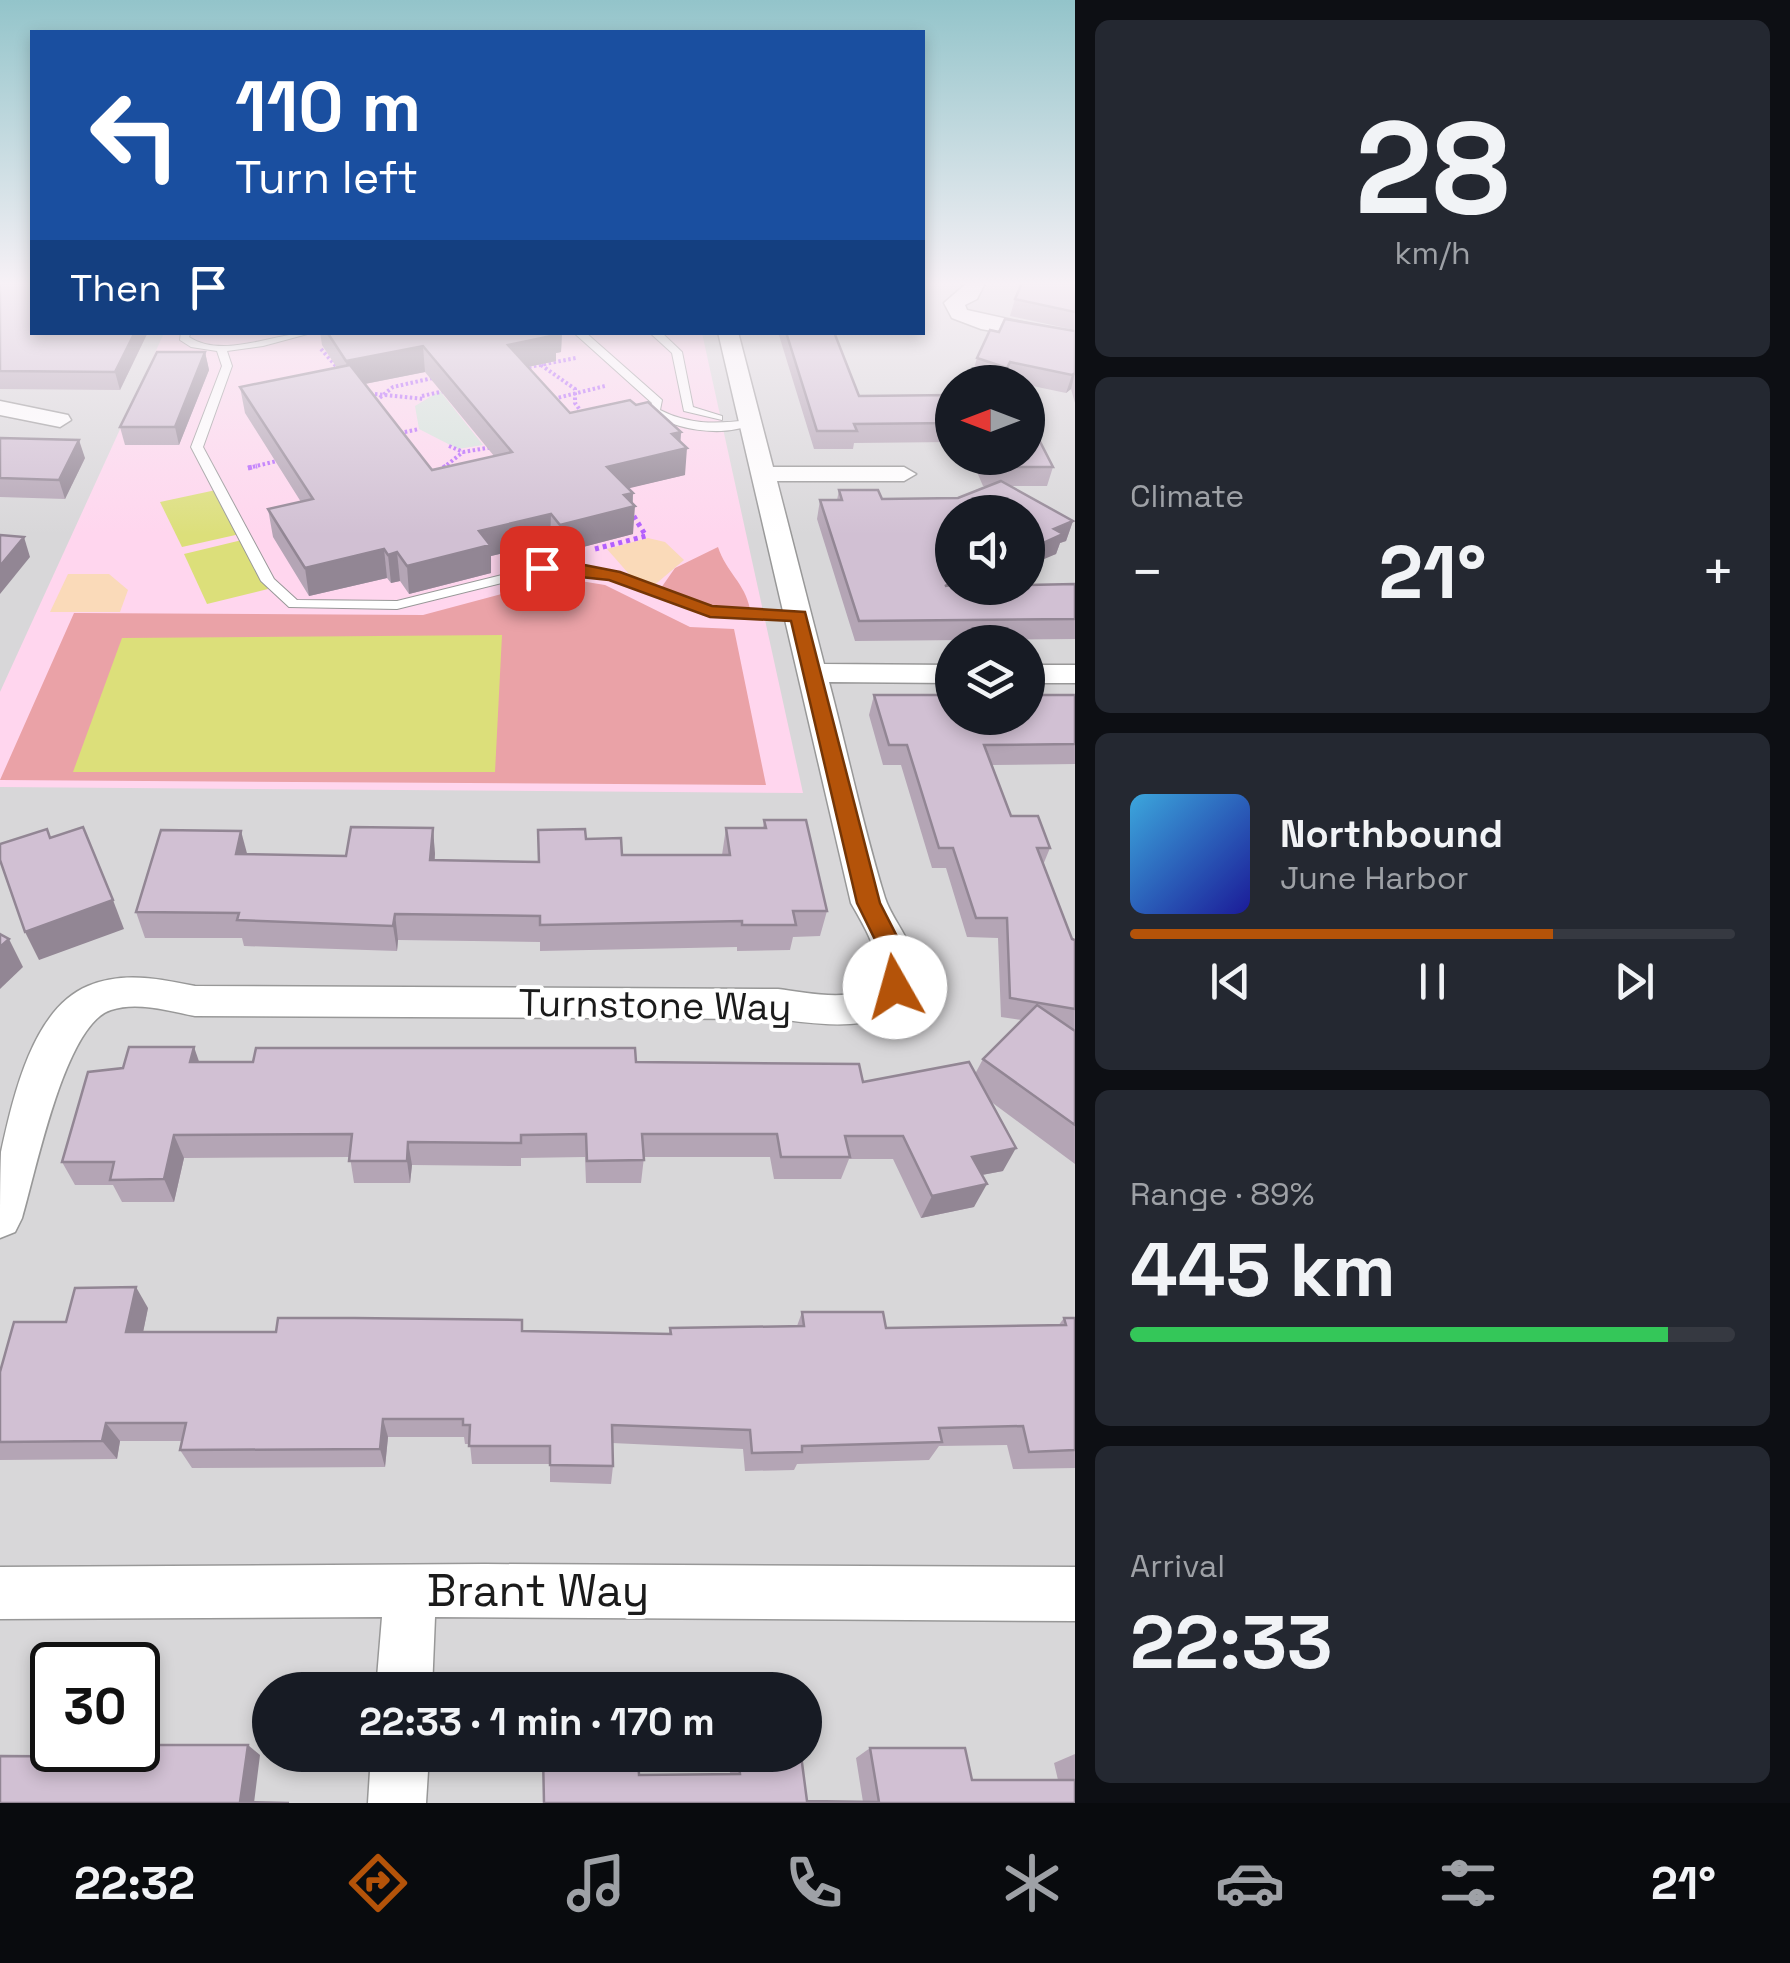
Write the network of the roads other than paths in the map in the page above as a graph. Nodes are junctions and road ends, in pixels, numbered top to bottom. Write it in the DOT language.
graph roads {
  1 [pos="225,367"];
  2 [pos="618,367"];
  3 [pos="679,367"];
  4 [pos="736,367"];
  5 [pos="658,402"];
  6 [pos="685,402"];
  7 [pos="0,408"];
  8 [pos="60,420"];
  9 [pos="748,423"];
  10 [pos="762,474"];
  11 [pos="904,474"];
  12 [pos="798,616"];
  13 [pos="812,673"];
  14 [pos="935,674"];
  15 [pos="1045,674"];
  16 [pos="1075,674"];
  17 [pos="0,1218"];
  18 [pos="410,1590"];
  19 [pos="0,1592"];
  20 [pos="1075,1594"];
  21 [pos="405,1672"];
  22 [pos="399,1772"];
  23 [pos="397,1803"];
  1 -- 12 [label="lane"];
  2 -- 5 [label="lane"];
  3 -- 6 [label="lane"];
  4 -- 9 [label="street, Turnstone Way"];
  5 -- 6 [label="lane"];
  5 -- 9 [label="lane"];
  6 -- 9 [label="lane"];
  7 -- 8 [label="street"];
  9 -- 10 [label="street, Turnstone Way"];
  10 -- 11 [label="street"];
  10 -- 12 [label="street, Turnstone Way"];
  12 -- 13 [label="street, Turnstone Way"];
  13 -- 14 [label="street"];
  13 -- 17 [label="street, Turnstone Way"];
  15 -- 16 [label="street"];
  18 -- 19 [label="street, Brant Way"];
  18 -- 20 [label="street, Brant Way"];
  18 -- 21 [label="street"];
  22 -- 23 [label="street"];
}
